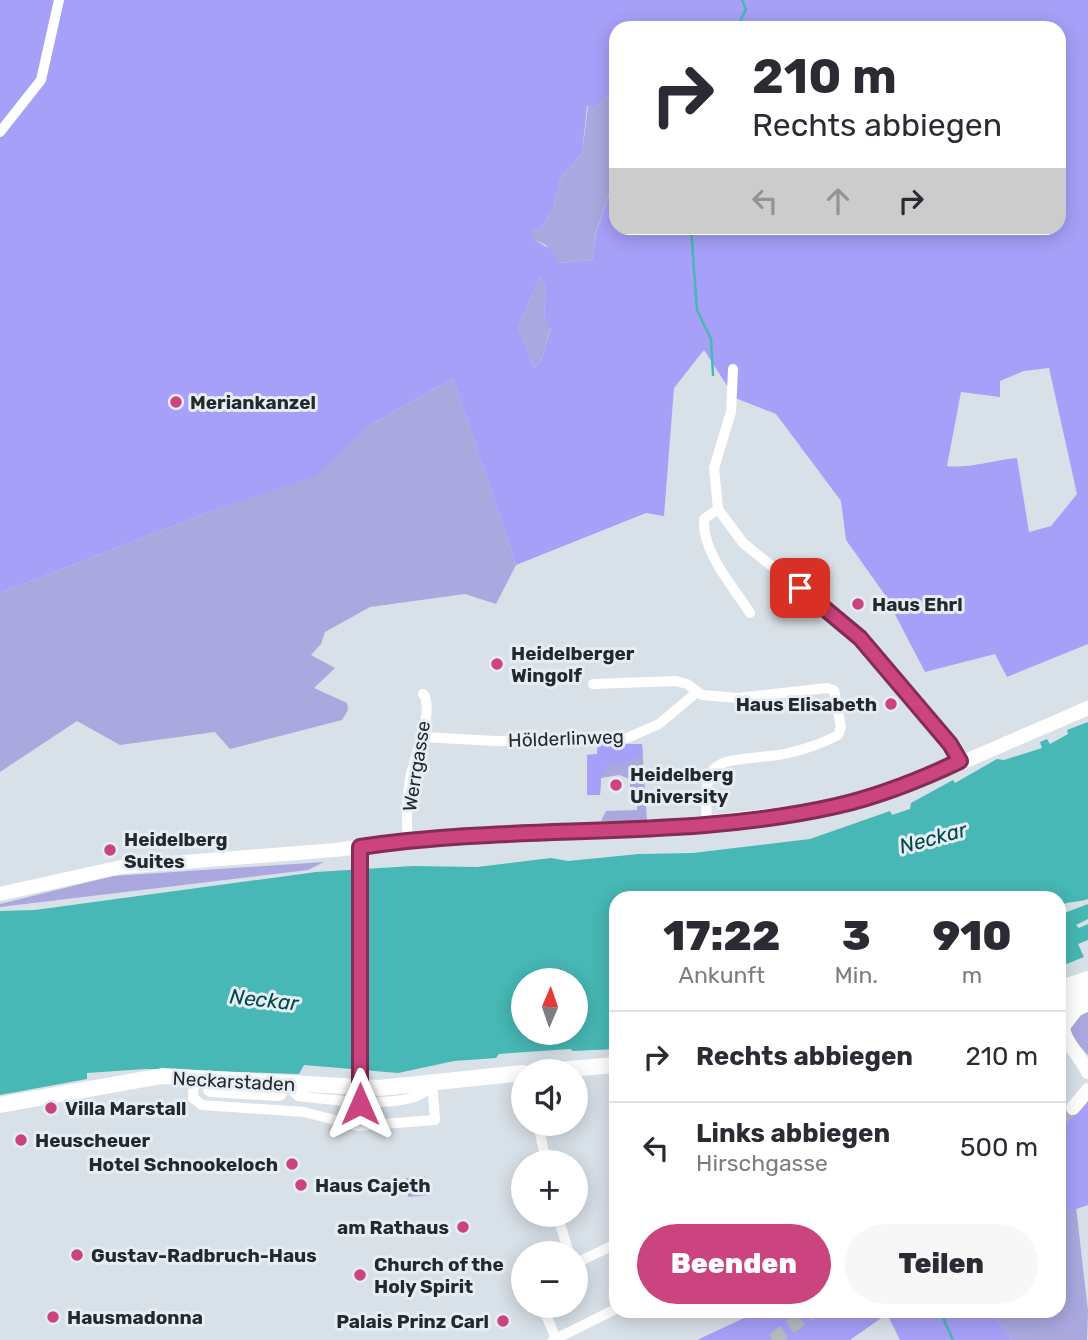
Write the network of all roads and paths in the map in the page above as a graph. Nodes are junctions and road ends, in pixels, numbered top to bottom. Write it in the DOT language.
graph roads {
  1 [pos="60,0"];
  2 [pos="0,132"];
  3 [pos="733,369"];
  4 [pos="718,509"];
  5 [pos="750,613"];
  6 [pos="593,684"];
  7 [pos="696,693"];
  8 [pos="423,694"];
  9 [pos="1088,708"];
  10 [pos="422,737"];
  11 [pos="960,761"];
  12 [pos="707,823"];
  13 [pos="408,840"];
  14 [pos="361,851"];
  15 [pos="0,894"];
  16 [pos="1078,990"];
  17 [pos="1066,1012"];
  18 [pos="1066,1042"];
  19 [pos="1083,1058"];
  20 [pos="609,1066"];
  21 [pos="588,1068"];
  22 [pos="1088,1072"];
  23 [pos="511,1074"];
  24 [pos="194,1082"];
  25 [pos="432,1082"];
  26 [pos="337,1088"];
  27 [pos="1088,1090"];
  28 [pos="293,1092"];
  29 [pos="1088,1097"];
  30 [pos="0,1105"];
  31 [pos="359,1116"];
  32 [pos="609,1247"];
  33 [pos="588,1257"];
  34 [pos="609,1312"];
  35 [pos="546,1318"];
  36 [pos="554,1338"];
  1 -- 2 [label="street"];
  3 -- 4 [label="street"];
  4 -- 5 [label="street"];
  4 -- 11 [label="street"];
  6 -- 7 [label="street"];
  7 -- 10 [label="street, Hölderlinweg"];
  7 -- 12 [label="street"];
  8 -- 10 [label="street, Werrgasse"];
  9 -- 11 [label="main road"];
  10 -- 13 [label="street, Werrgasse"];
  11 -- 12 [label="main road"];
  12 -- 13 [label="main road"];
  13 -- 14 [label="main road"];
  14 -- 15 [label="main road"];
  14 -- 31 [label="street"];
  16 -- 17 [label="main road"];
  18 -- 19 [label="main road"];
  19 -- 22 [label="main road"];
  20 -- 21 [label="main road"];
  23 -- 25 [label="main road, Neckarstaden"];
  24 -- 26 [label="main road, Neckarstaden"];
  24 -- 28 [label="main road, Neckarstaden"];
  24 -- 30 [label="main road, Neckarstaden"];
  24 -- 31 [label="street"];
  25 -- 26 [label="main road, Neckarstaden"];
  25 -- 28 [label="street"];
  25 -- 31 [label="street"];
  26 -- 28 [label="main road, Neckarstaden"];
  27 -- 29 [label="main road"];
  32 -- 33 [label="street"];
  34 -- 36 [label="street"];
  35 -- 36 [label="street"];
}
